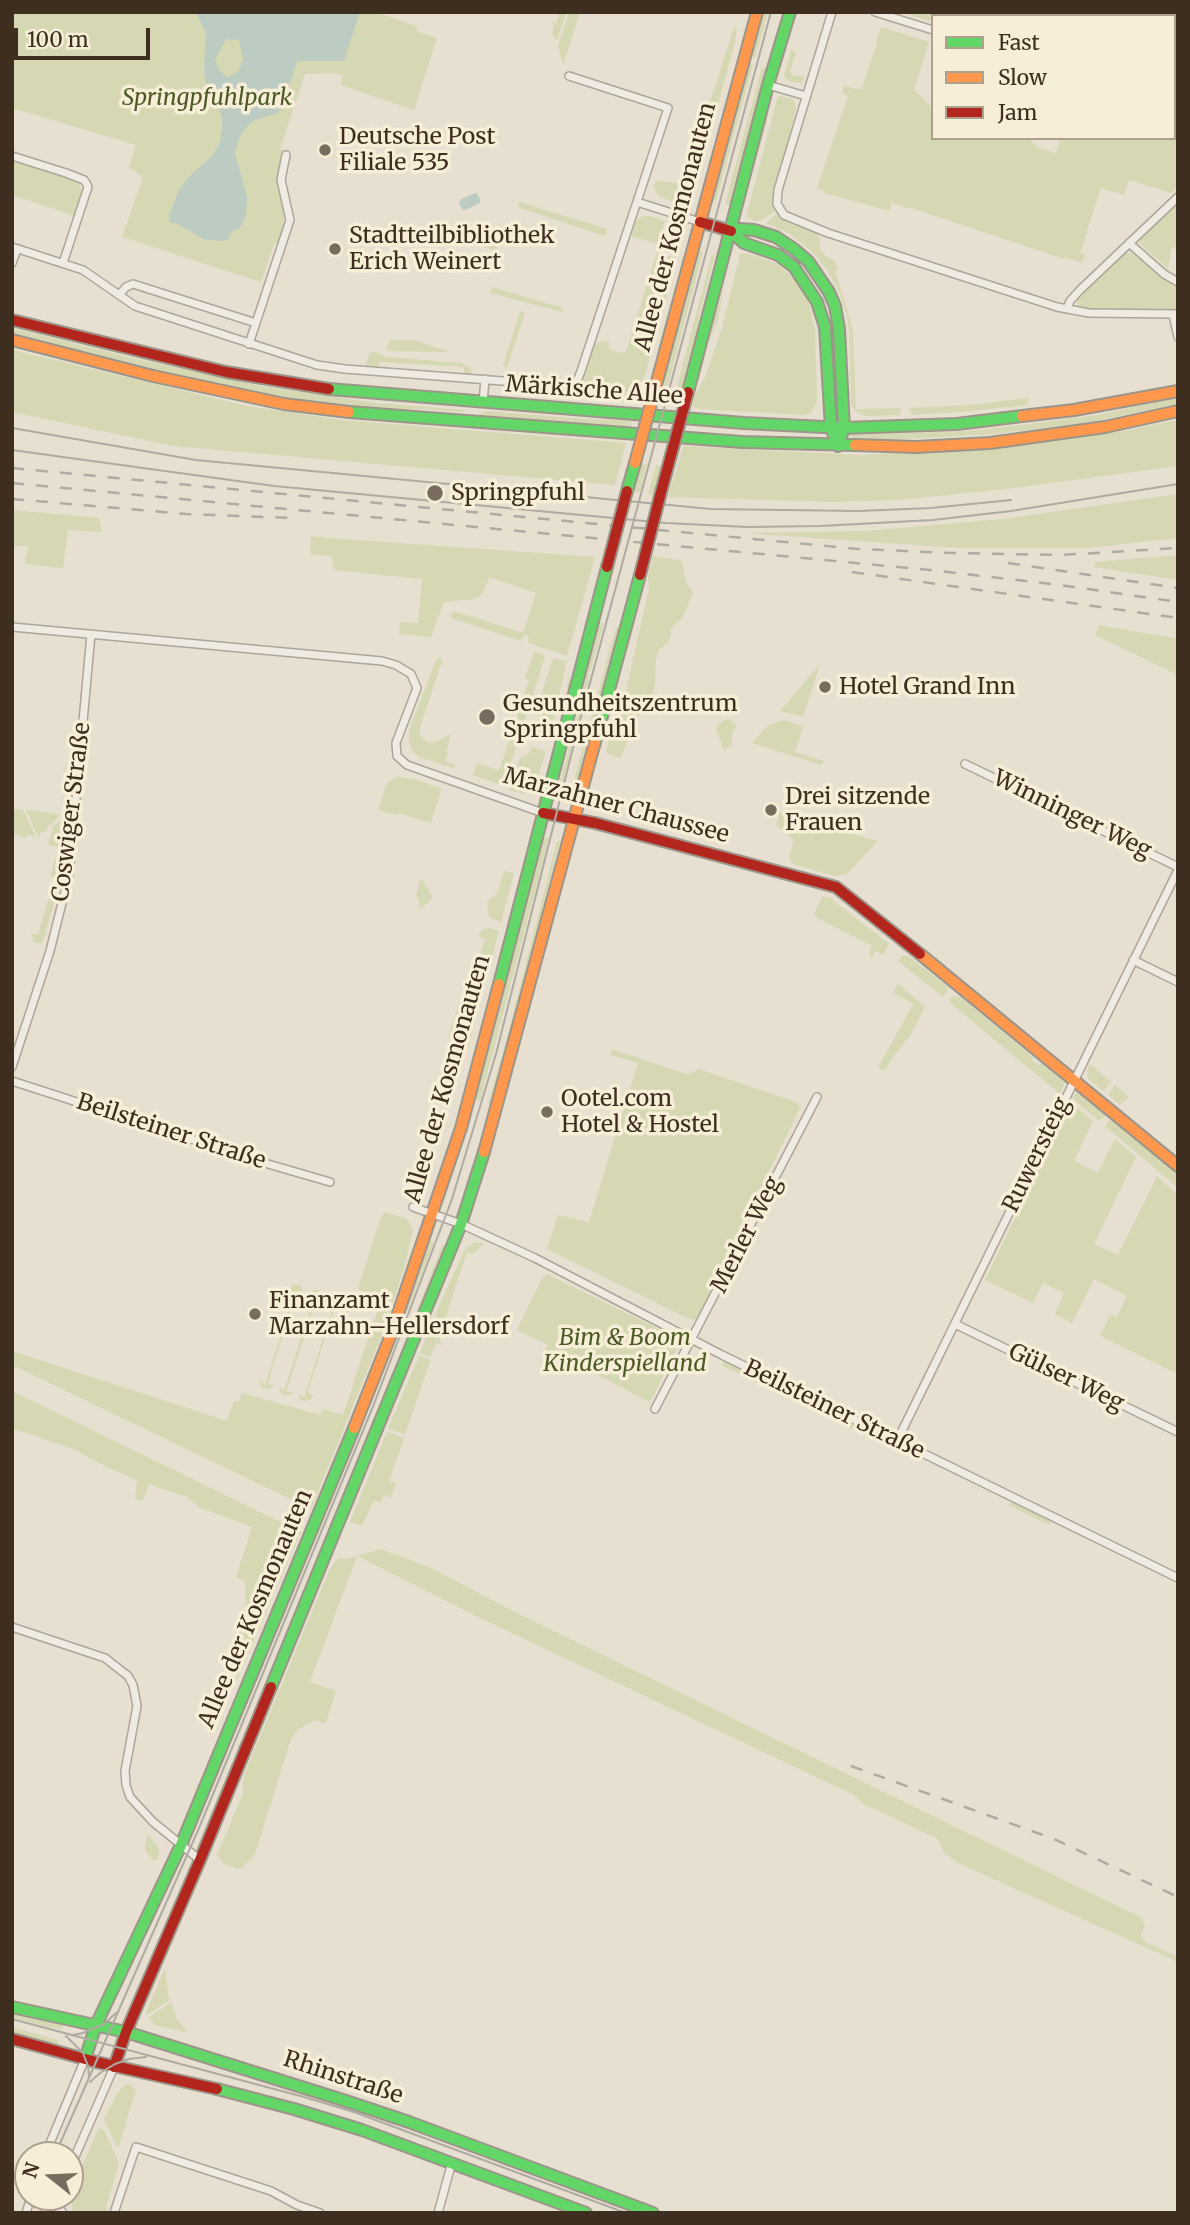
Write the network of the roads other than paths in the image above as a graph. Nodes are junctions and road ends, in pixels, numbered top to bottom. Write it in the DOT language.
graph roads {
  1 [pos="757,12"];
  2 [pos="790,12"];
  3 [pos="832,12"];
  4 [pos="875,12"];
  5 [pos="931,29"];
  6 [pos="569,76"];
  7 [pos="768,85"];
  8 [pos="806,96"];
  9 [pos="286,155"];
  10 [pos="12,156"];
  11 [pos="1178,197"];
  12 [pos="637,202"];
  13 [pos="699,222"];
  14 [pos="731,231"];
  15 [pos="1129,243"];
  16 [pos="15,248"];
  17 [pos="12,263"];
  18 [pos="63,263"];
  19 [pos="1178,282"];
  20 [pos="119,295"];
  21 [pos="1067,309"];
  22 [pos="1175,315"];
  23 [pos="12,320"];
  24 [pos="256,323"];
  25 [pos="1178,337"];
  26 [pos="12,340"];
  27 [pos="249,344"];
  28 [pos="485,379"];
  29 [pos="1178,391"];
  30 [pos="483,403"];
  31 [pos="1178,411"];
  32 [pos="402,416"];
  33 [pos="831,428"];
  34 [pos="844,428"];
  35 [pos="838,446"];
  36 [pos="12,627"];
  37 [pos="91,634"];
  38 [pos="965,764"];
  39 [pos="543,813"];
  40 [pos="574,819"];
  41 [pos="1178,868"];
  42 [pos="1133,960"];
  43 [pos="1178,982"];
  44 [pos="12,1067"];
  45 [pos="1074,1080"];
  46 [pos="12,1081"];
  47 [pos="817,1097"];
  48 [pos="1178,1166"];
  49 [pos="330,1182"];
  50 [pos="413,1208"];
  51 [pos="432,1213"];
  52 [pos="461,1223"];
  53 [pos="955,1324"];
  54 [pos="693,1338"];
  55 [pos="655,1409"];
  56 [pos="1178,1432"];
  57 [pos="897,1441"];
  58 [pos="1178,1578"];
  59 [pos="12,1627"];
  60 [pos="181,1845"];
  61 [pos="200,1860"];
  62 [pos="12,2007"];
  63 [pos="96,2025"];
  64 [pos="126,2032"];
  65 [pos="12,2039"];
  66 [pos="85,2059"];
  67 [pos="114,2067"];
  68 [pos="51,2141"];
  69 [pos="82,2141"];
  70 [pos="452,2162"];
  71 [pos="114,2213"];
  72 [pos="320,2213"];
  73 [pos="438,2213"];
  74 [pos="586,2213"];
  75 [pos="653,2213"];
  1 -- 13 [label="main road, Allee der Kosmonauten"];
  2 -- 7 [label="main road, Allee der Kosmonauten"];
  3 -- 8 [label="street"];
  4 -- 5 [label="street"];
  6 -- 12 [label="street"];
  7 -- 8 [label="street"];
  7 -- 14 [label="main road, Allee der Kosmonauten"];
  8 -- 21 [label="street"];
  9 -- 24 [label="street"];
  10 -- 18 [label="street"];
  11 -- 15 [label="street"];
  12 -- 13 [label="street"];
  12 -- 28 [label="street"];
  13 -- 14 [label="main road"];
  13 -- 39 [label="main road, Allee der Kosmonauten, bridge"];
  14 -- 33 [label="main road"];
  14 -- 34 [label="main road"];
  14 -- 40 [label="main road, Allee der Kosmonauten, bridge"];
  15 -- 19 [label="street"];
  15 -- 21 [label="street"];
  16 -- 17 [label="street"];
  16 -- 18 [label="street"];
  18 -- 20 [label="street"];
  20 -- 24 [label="street"];
  20 -- 27 [label="street"];
  21 -- 22 [label="street"];
  22 -- 25 [label="street"];
  23 -- 30 [label="main road, Märkische Allee"];
  24 -- 27 [label="street"];
  26 -- 32 [label="main road, Märkische Allee"];
  27 -- 28 [label="street"];
  28 -- 30 [label="street"];
  29 -- 34 [label="main road, Märkische Allee"];
  30 -- 32 [label="main road"];
  30 -- 33 [label="main road, Märkische Allee"];
  31 -- 35 [label="main road, Märkische Allee"];
  32 -- 35 [label="main road, Märkische Allee"];
  33 -- 34 [label="main road, Märkische Allee"];
  33 -- 35 [label="main road"];
  34 -- 35 [label="main road"];
  36 -- 37 [label="street, Marzahner Chaussee"];
  37 -- 39 [label="street, Marzahner Chaussee"];
  37 -- 44 [label="street, Coswiger Straße"];
  38 -- 41 [label="street, Winninger Weg"];
  39 -- 40 [label="main road, Marzahner Chaussee"];
  39 -- 51 [label="main road, Allee der Kosmonauten"];
  40 -- 45 [label="main road, Marzahner Chaussee"];
  40 -- 52 [label="main road, Allee der Kosmonauten"];
  41 -- 42 [label="street, Ruwersteig"];
  42 -- 43 [label="street"];
  42 -- 45 [label="street, Ruwersteig"];
  45 -- 48 [label="main road, Marzahner Chaussee"];
  45 -- 53 [label="street, Ruwersteig"];
  46 -- 49 [label="street, Beilsteiner Straße"];
  47 -- 54 [label="street, Merler Weg"];
  50 -- 51 [label="street, Beilsteiner Straße"];
  51 -- 52 [label="street, Beilsteiner Straße"];
  51 -- 60 [label="main road, Allee der Kosmonauten"];
  52 -- 54 [label="street, Beilsteiner Straße"];
  52 -- 61 [label="main road, Allee der Kosmonauten"];
  53 -- 56 [label="street, Gülser Weg"];
  53 -- 57 [label="street, Ruwersteig"];
  54 -- 55 [label="street, Merler Weg"];
  54 -- 57 [label="street, Beilsteiner Straße"];
  57 -- 58 [label="street, Beilsteiner Straße"];
  59 -- 60 [label="street"];
  60 -- 61 [label="street"];
  60 -- 63 [label="main road, Allee der Kosmonauten"];
  61 -- 64 [label="main road, Allee der Kosmonauten"];
  62 -- 63 [label="main road, Rhinstraße"];
  63 -- 64 [label="main road, Rhinstraße"];
  63 -- 66 [label="main road, Allee der Kosmonauten"];
  64 -- 67 [label="main road, Allee der Kosmonauten"];
  64 -- 75 [label="main road, Rhinstraße"];
  65 -- 66 [label="main road, Rhinstraße"];
  66 -- 67 [label="main road, Rhinstraße"];
  66 -- 68 [label="street, Allee der Kosmonauten"];
  67 -- 69 [label="street, Allee der Kosmonauten"];
  67 -- 70 [label="main road, Rhinstraße"];
  70 -- 73 [label="street"];
  70 -- 74 [label="main road, Rhinstraße"];
  71 -- 72 [label="street"];
}
